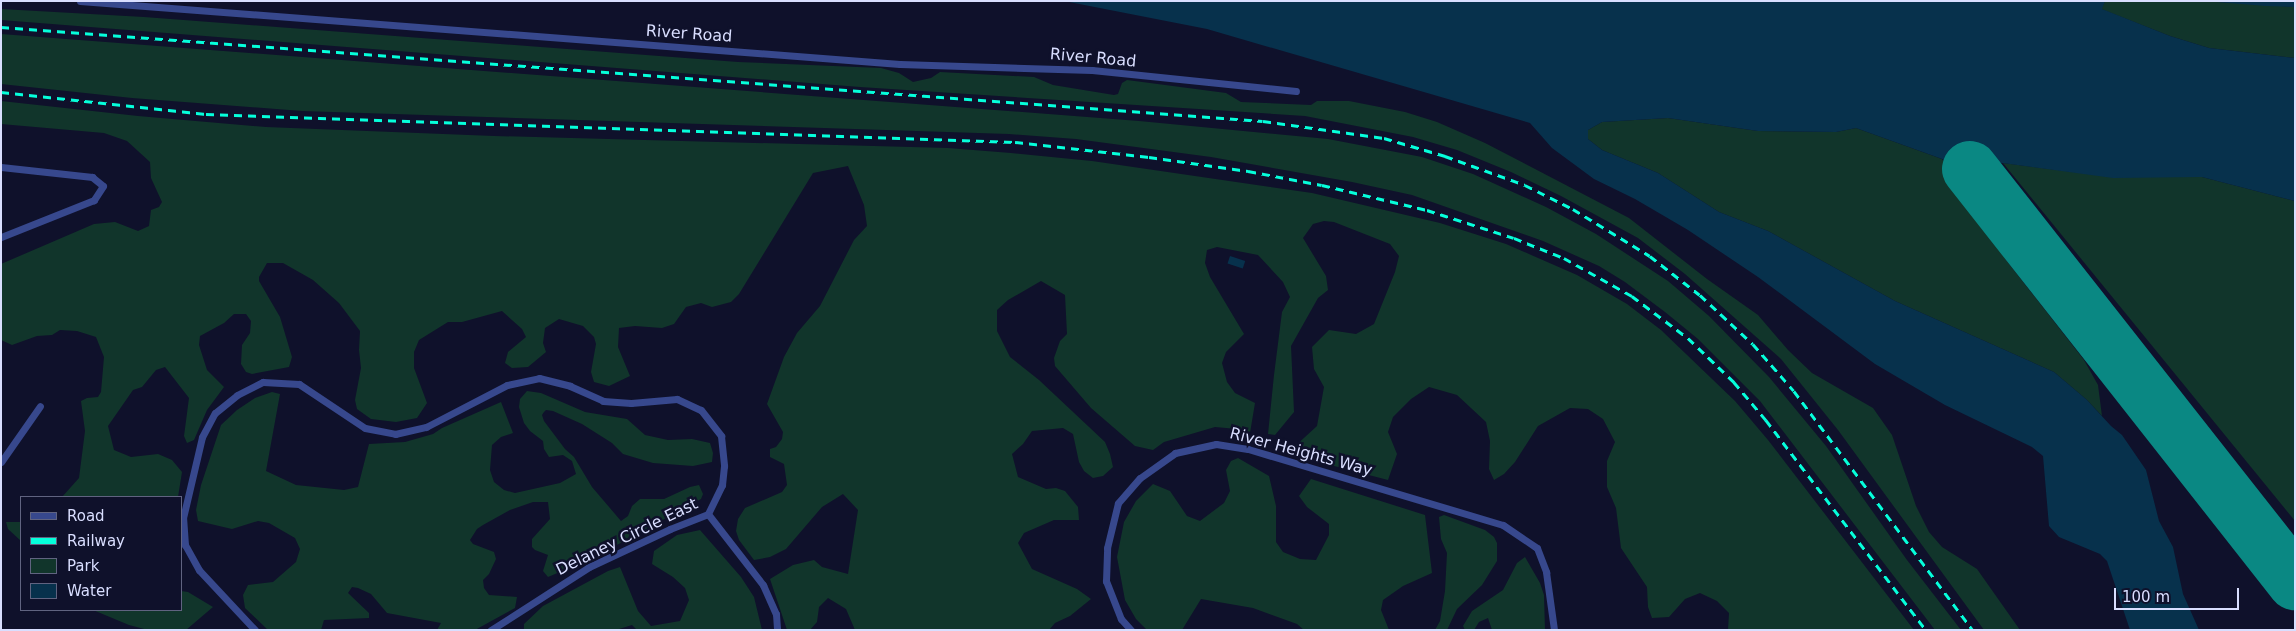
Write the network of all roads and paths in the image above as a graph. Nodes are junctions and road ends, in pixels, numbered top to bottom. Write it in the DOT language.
graph roads {
  1 [pos="80,1"];
  2 [pos="1296,91"];
  3 [pos="1,167"];
  4 [pos="1,236"];
  5 [pos="40,406"];
  6 [pos="1,462"];
  7 [pos="708,514"];
  8 [pos="255,630"];
  9 [pos="491,630"];
  10 [pos="777,630"];
  11 [pos="1131,630"];
  12 [pos="1554,630"];
  1 -- 2 [label="street, River Road"];
  3 -- 4 [label="street"];
  5 -- 6 [label="street"];
  7 -- 8 [label="street, Delaney Circle East"];
  7 -- 9 [label="street, Delaney Circle East"];
  7 -- 10 [label="street"];
  11 -- 12 [label="street, River Heights Way"];
}
